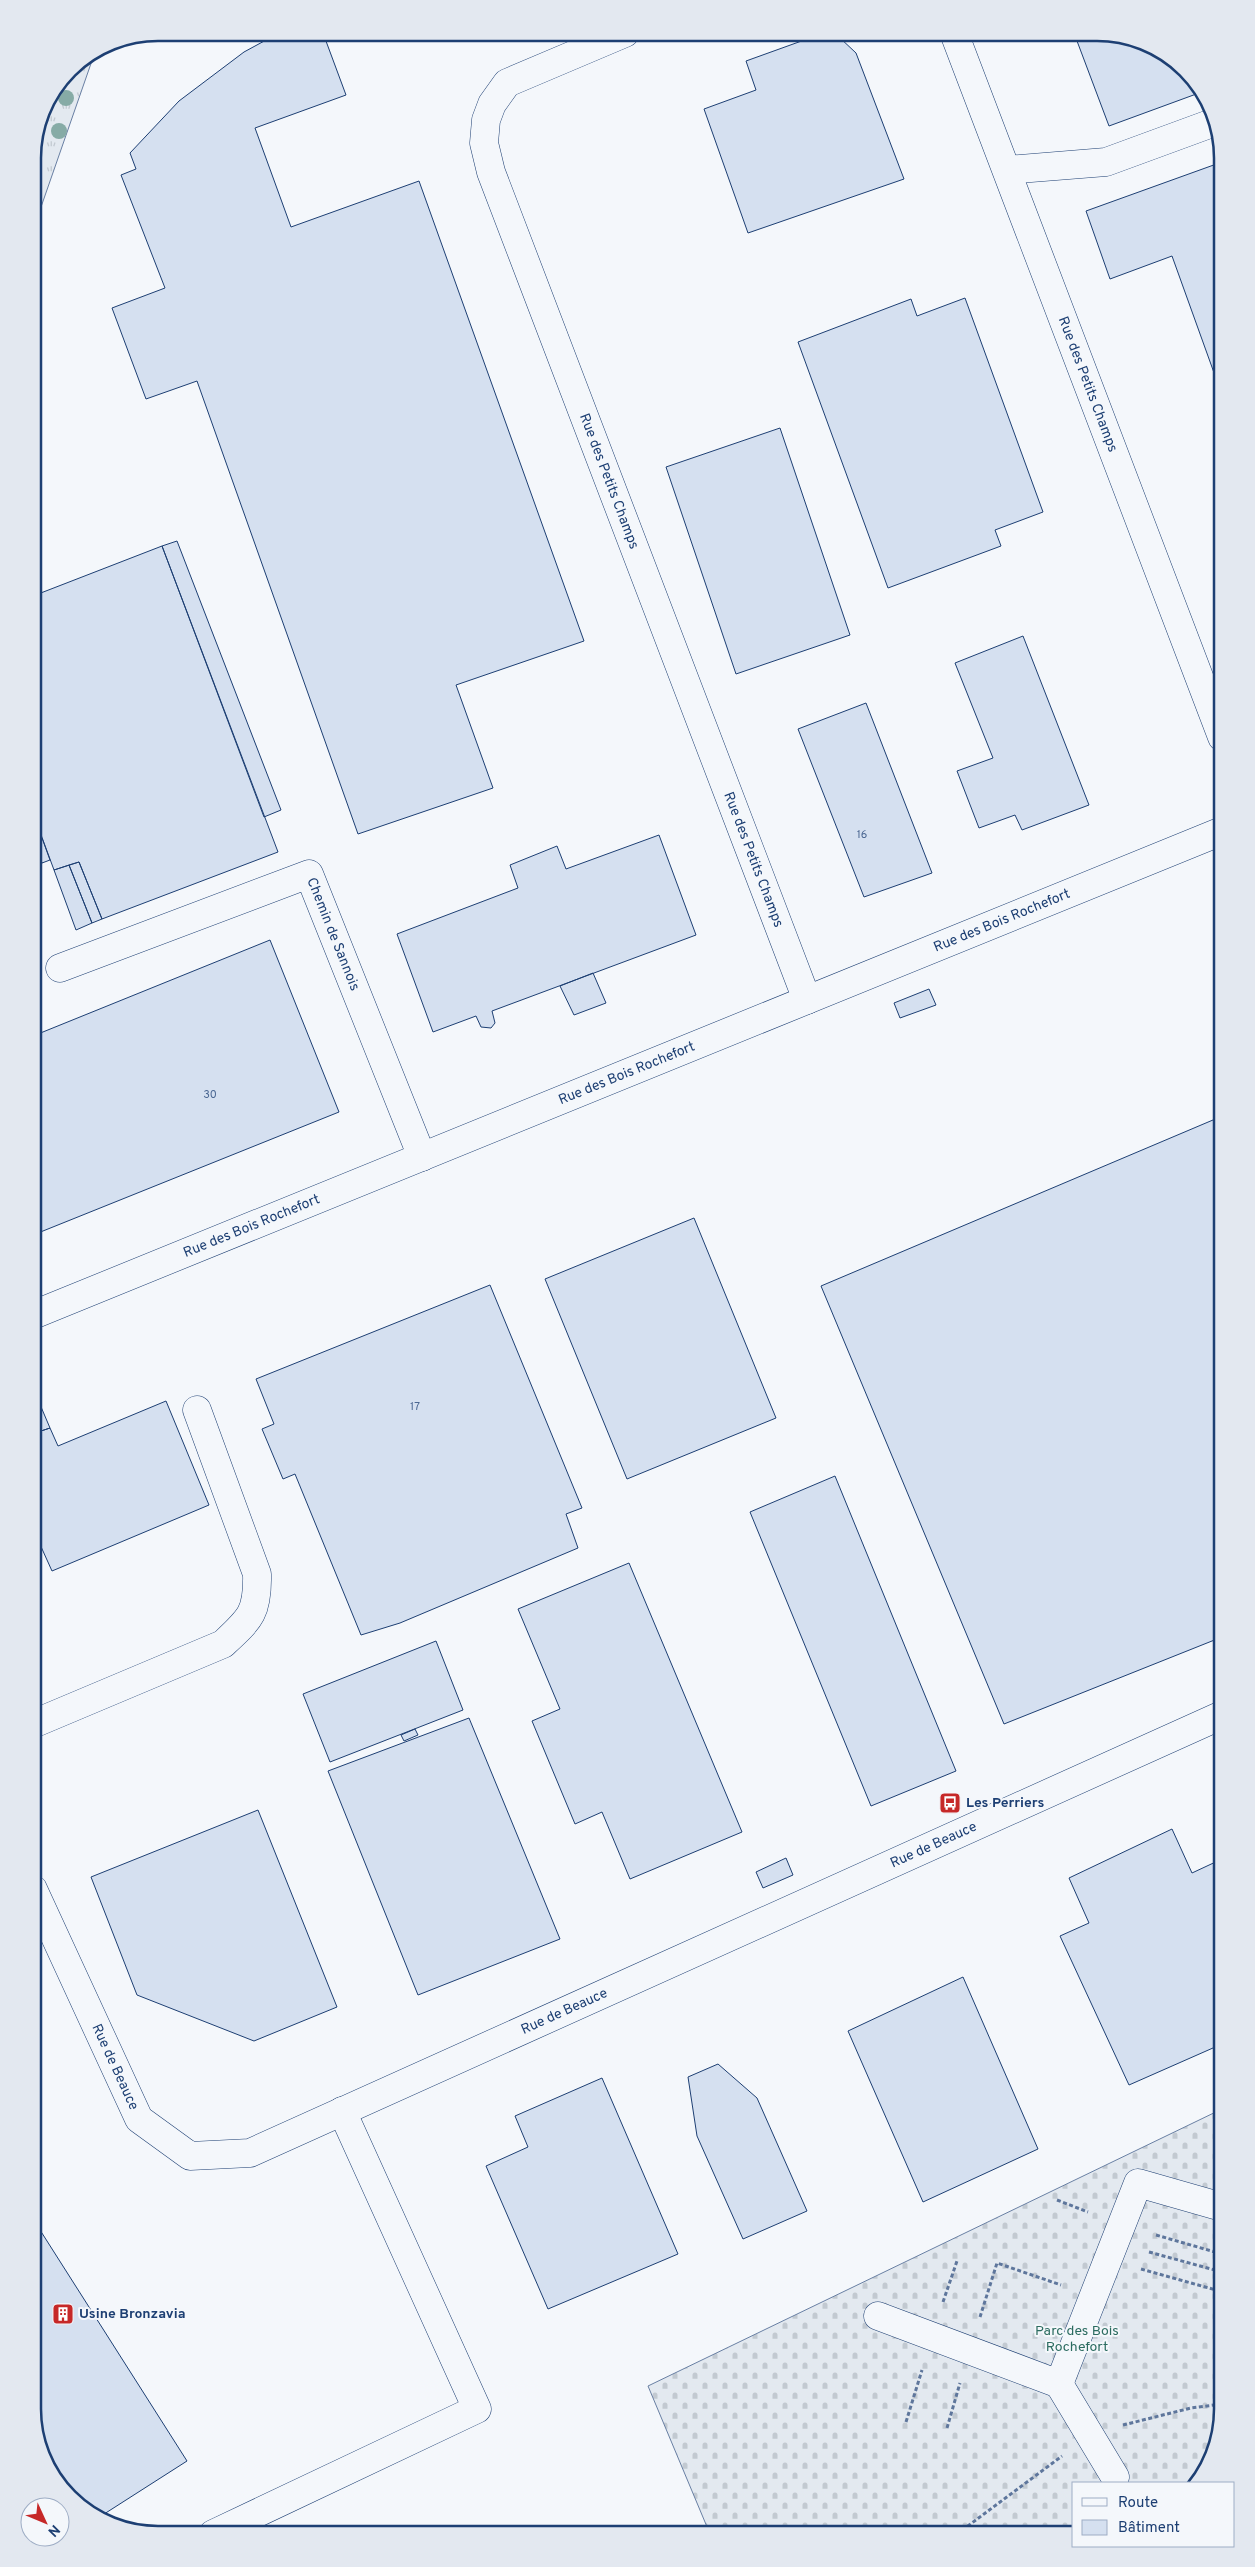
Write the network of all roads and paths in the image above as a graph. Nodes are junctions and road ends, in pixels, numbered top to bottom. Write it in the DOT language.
graph roads {
  1 [pos="605,42"];
  2 [pos="957,42"];
  3 [pos="1209,124"];
  4 [pos="1007,170"];
  5 [pos="1214,716"];
  6 [pos="1214,834"];
  7 [pos="60,968"];
  8 [pos="806,1000"];
  9 [pos="422,1157"];
  10 [pos="41,1312"];
  11 [pos="197,1410"];
  12 [pos="1214,1719"];
  13 [pos="41,1721"];
  14 [pos="41,1908"];
  15 [pos="342,2111"];
  16 [pos="1214,2205"];
  17 [pos="1111,2251"];
  18 [pos="1214,2270"];
  19 [pos="1214,2289"];
  20 [pos="1094,2296"];
  21 [pos="878,2316"];
  22 [pos="970,2351"];
  23 [pos="1059,2384"];
  24 [pos="947,2428"];
  25 [pos="1115,2477"];
  26 [pos="232,2525"];
  1 -- 8 [label="street, Rue des Petits Champs"];
  2 -- 4 [label="street, Rue des Petits Champs"];
  3 -- 4 [label="street"];
  4 -- 5 [label="street, Rue des Petits Champs"];
  6 -- 8 [label="street, Rue des Bois Rochefort"];
  7 -- 9 [label="street, Chemin de Sannois"];
  8 -- 9 [label="street, Rue des Bois Rochefort"];
  9 -- 10 [label="street, Rue des Bois Rochefort"];
  11 -- 13 [label="street"];
  12 -- 15 [label="street, Rue de Beauce"];
  14 -- 15 [label="street, Rue de Beauce"];
  15 -- 26 [label="street"];
  16 -- 17 [label="street"];
  17 -- 18 [label="path"];
  17 -- 19 [label="path"];
  17 -- 20 [label="street"];
  20 -- 22 [label="path"];
  20 -- 23 [label="street"];
  21 -- 22 [label="street"];
  22 -- 23 [label="street"];
  22 -- 24 [label="path"];
  23 -- 25 [label="street"];
}
